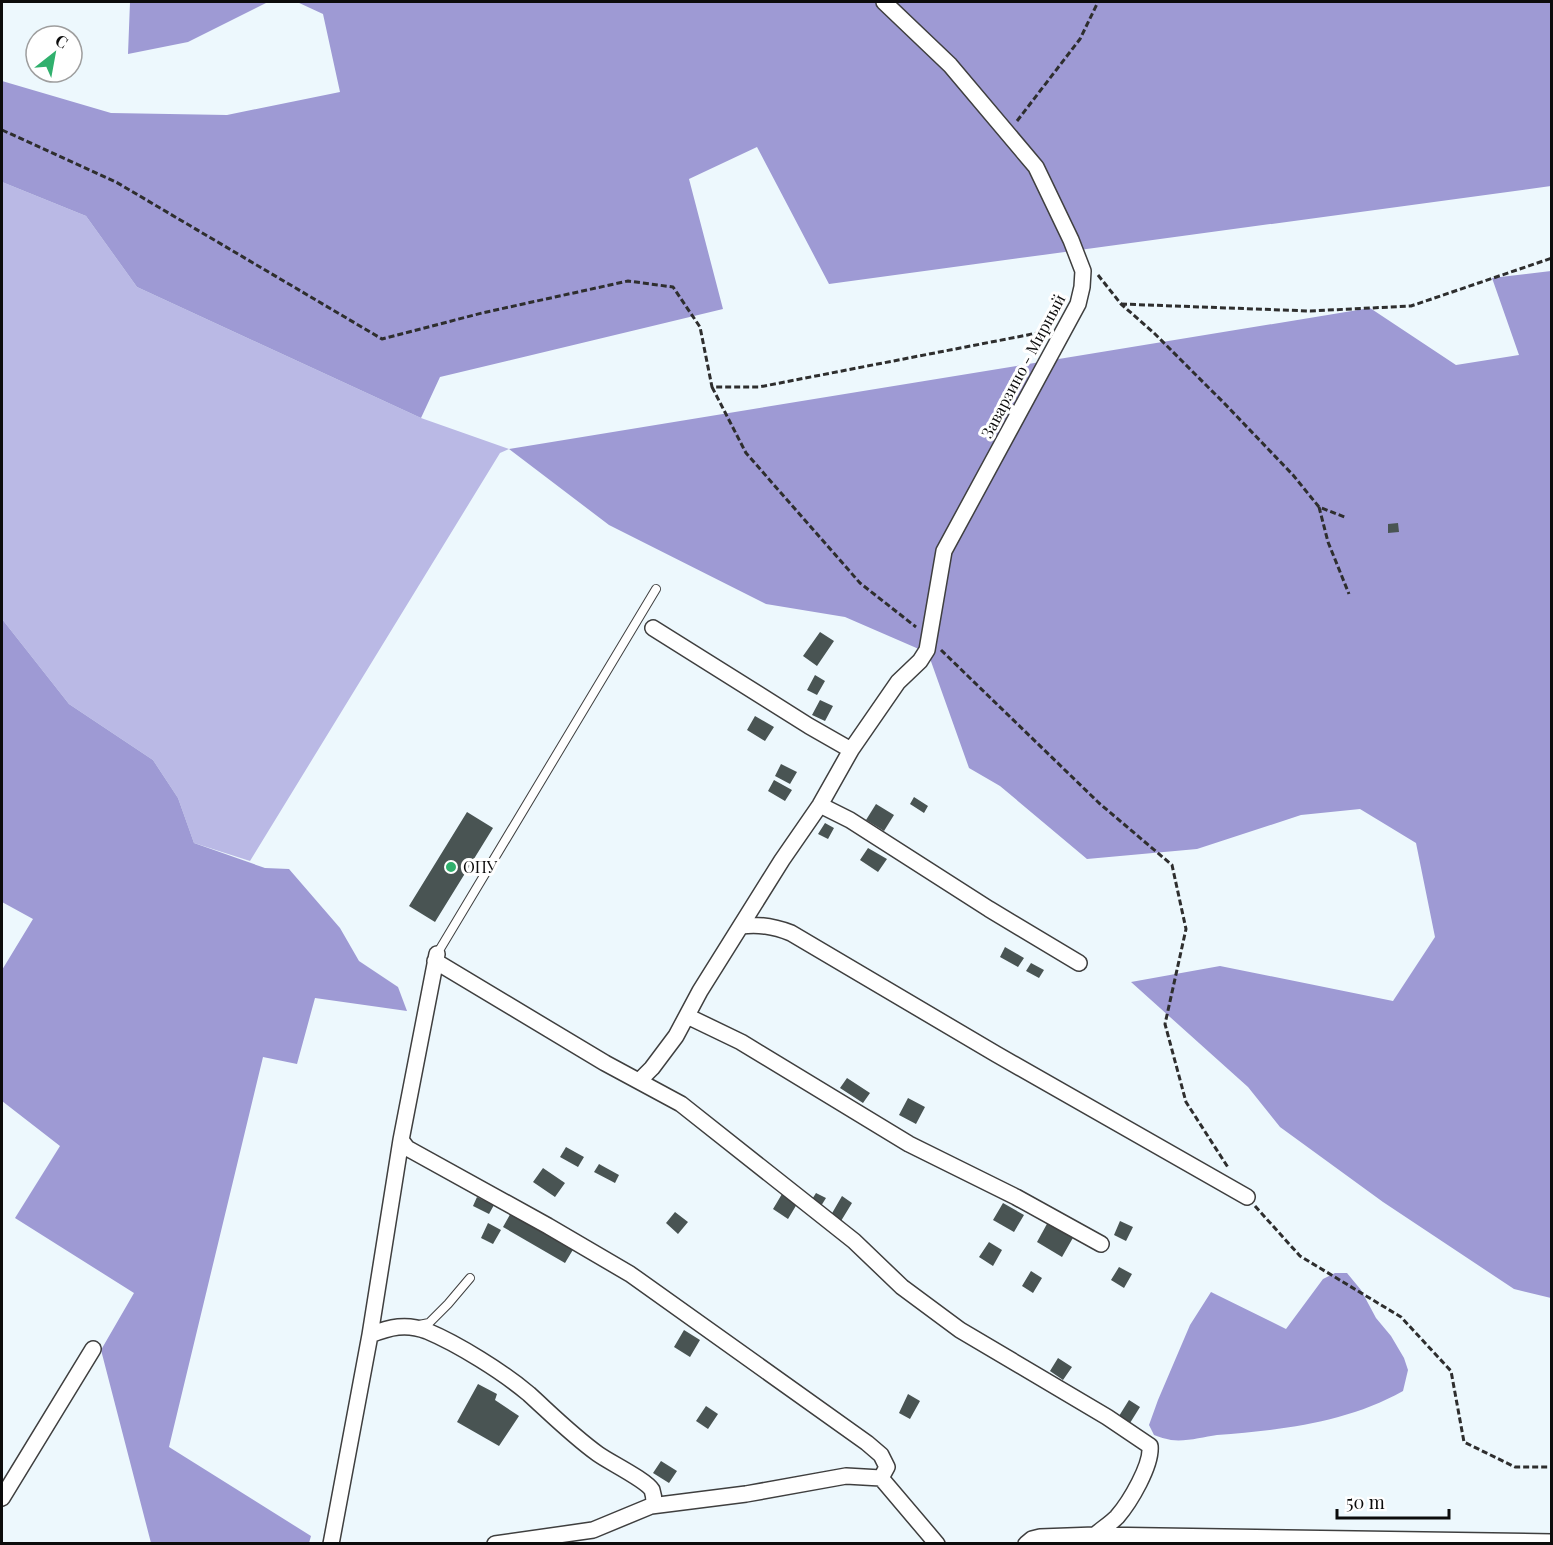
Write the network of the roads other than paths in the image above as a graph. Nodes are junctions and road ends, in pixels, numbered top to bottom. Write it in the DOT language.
graph roads {
  1 [pos="884,2"];
  2 [pos="656,589"];
  3 [pos="653,627"];
  4 [pos="851,750"];
  5 [pos="820,805"];
  6 [pos="741,926"];
  7 [pos="436,957"];
  8 [pos="1079,963"];
  9 [pos="687,1016"];
  10 [pos="639,1081"];
  11 [pos="401,1140"];
  12 [pos="1247,1197"];
  13 [pos="1101,1244"];
  14 [pos="470,1278"];
  15 [pos="410,1327"];
  16 [pos="370,1335"];
  17 [pos="93,1349"];
  18 [pos="881,1478"];
  19 [pos="2,1498"];
  20 [pos="651,1506"];
  21 [pos="1095,1535"];
  22 [pos="1551,1542"];
  23 [pos="331,1544"];
  24 [pos="495,1544"];
  25 [pos="936,1544"];
  26 [pos="1026,1544"];
  1 -- 4 [label="street, Заварзино - Мирный"];
  2 -- 7 [label="lane"];
  3 -- 4 [label="street"];
  4 -- 5 [label="street, Заварзино - Мирный"];
  5 -- 6 [label="street, Заварзино - Мирный"];
  5 -- 8 [label="street"];
  6 -- 9 [label="street, Заварзино - Мирный"];
  6 -- 12 [label="street"];
  7 -- 10 [label="street"];
  7 -- 11 [label="street"];
  9 -- 10 [label="street, Заварзино - Мирный"];
  9 -- 13 [label="street"];
  10 -- 21 [label="street"];
  11 -- 16 [label="street"];
  11 -- 18 [label="street"];
  14 -- 15 [label="lane"];
  15 -- 16 [label="street"];
  15 -- 20 [label="street"];
  16 -- 23 [label="street"];
  17 -- 19 [label="street"];
  18 -- 20 [label="street"];
  18 -- 25 [label="street"];
  20 -- 24 [label="street"];
  21 -- 22 [label="street"];
  21 -- 26 [label="street"];
}
